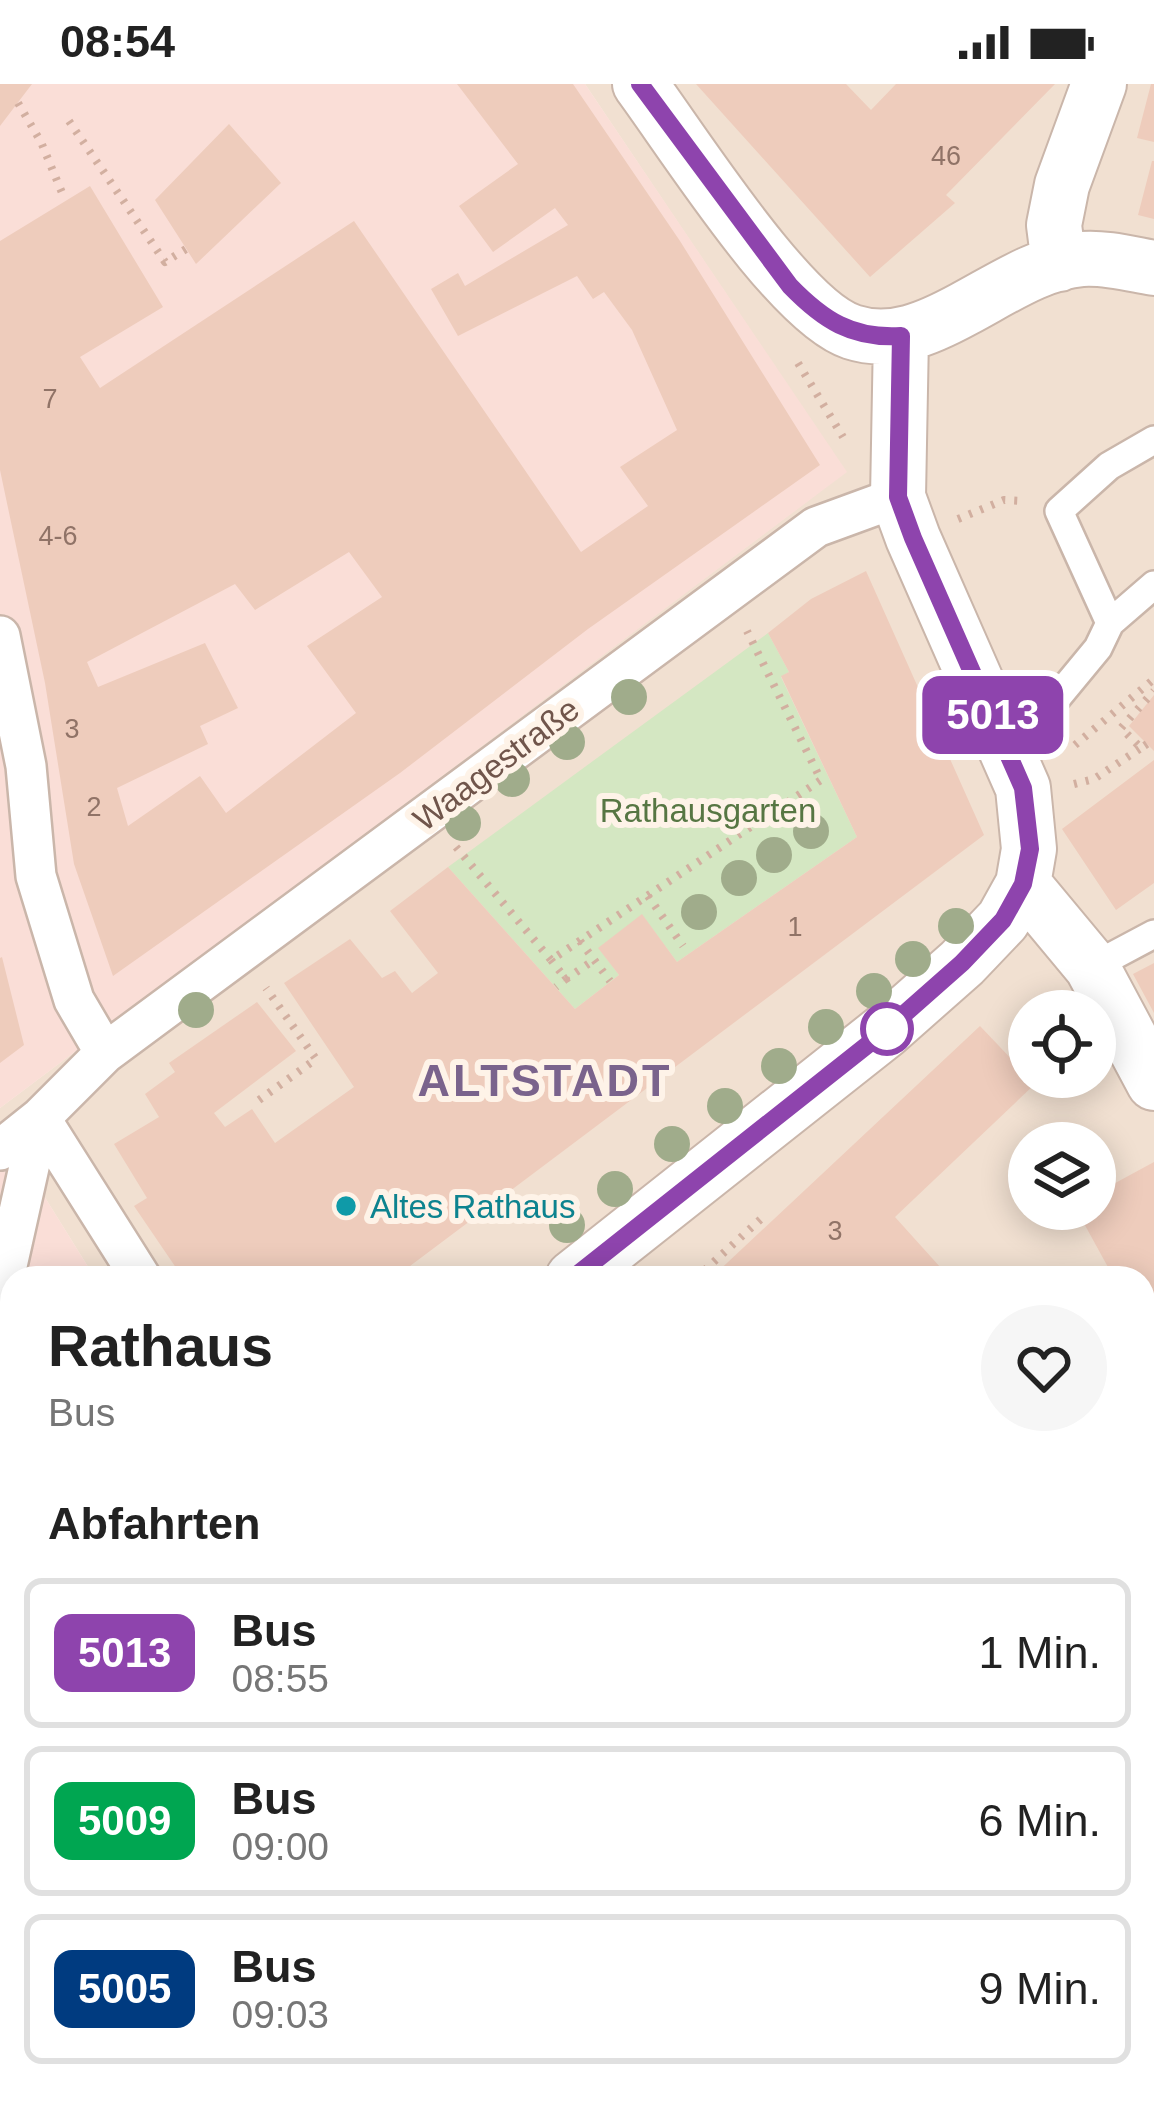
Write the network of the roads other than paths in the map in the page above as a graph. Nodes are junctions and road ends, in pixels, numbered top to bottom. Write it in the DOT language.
graph roads {
  1 [pos="640,84"];
  2 [pos="1100,84"];
  3 [pos="1059,264"];
  4 [pos="1154,268"];
  5 [pos="901,336"];
  6 [pos="1154,440"];
  7 [pos="906,518"];
  8 [pos="1154,585"];
  9 [pos="1110,622"];
  10 [pos="0,636"];
  11 [pos="1002,735"];
  12 [pos="1023,884"];
  13 [pos="1154,934"];
  14 [pos="1092,968"];
  15 [pos="104,1053"];
  16 [pos="1154,1083"];
  17 [pos="40,1118"];
  18 [pos="0,1150"];
  19 [pos="7,1266"];
  20 [pos="133,1266"];
  21 [pos="588,1266"];
  1 -- 5 [label="street"];
  2 -- 3 [label="street"];
  3 -- 4 [label="street"];
  3 -- 5 [label="street"];
  5 -- 7 [label="street"];
  6 -- 9 [label="lane"];
  7 -- 11 [label="street"];
  7 -- 15 [label="street, Waagestraße"];
  8 -- 9 [label="lane"];
  9 -- 11 [label="lane"];
  10 -- 15 [label="street"];
  11 -- 12 [label="street"];
  12 -- 14 [label="street"];
  12 -- 21 [label="street"];
  13 -- 14 [label="lane"];
  14 -- 16 [label="street"];
  15 -- 17 [label="street, Waagestraße"];
  17 -- 18 [label="street, Waagestraße"];
  17 -- 19 [label="street"];
  17 -- 20 [label="street"];
}
